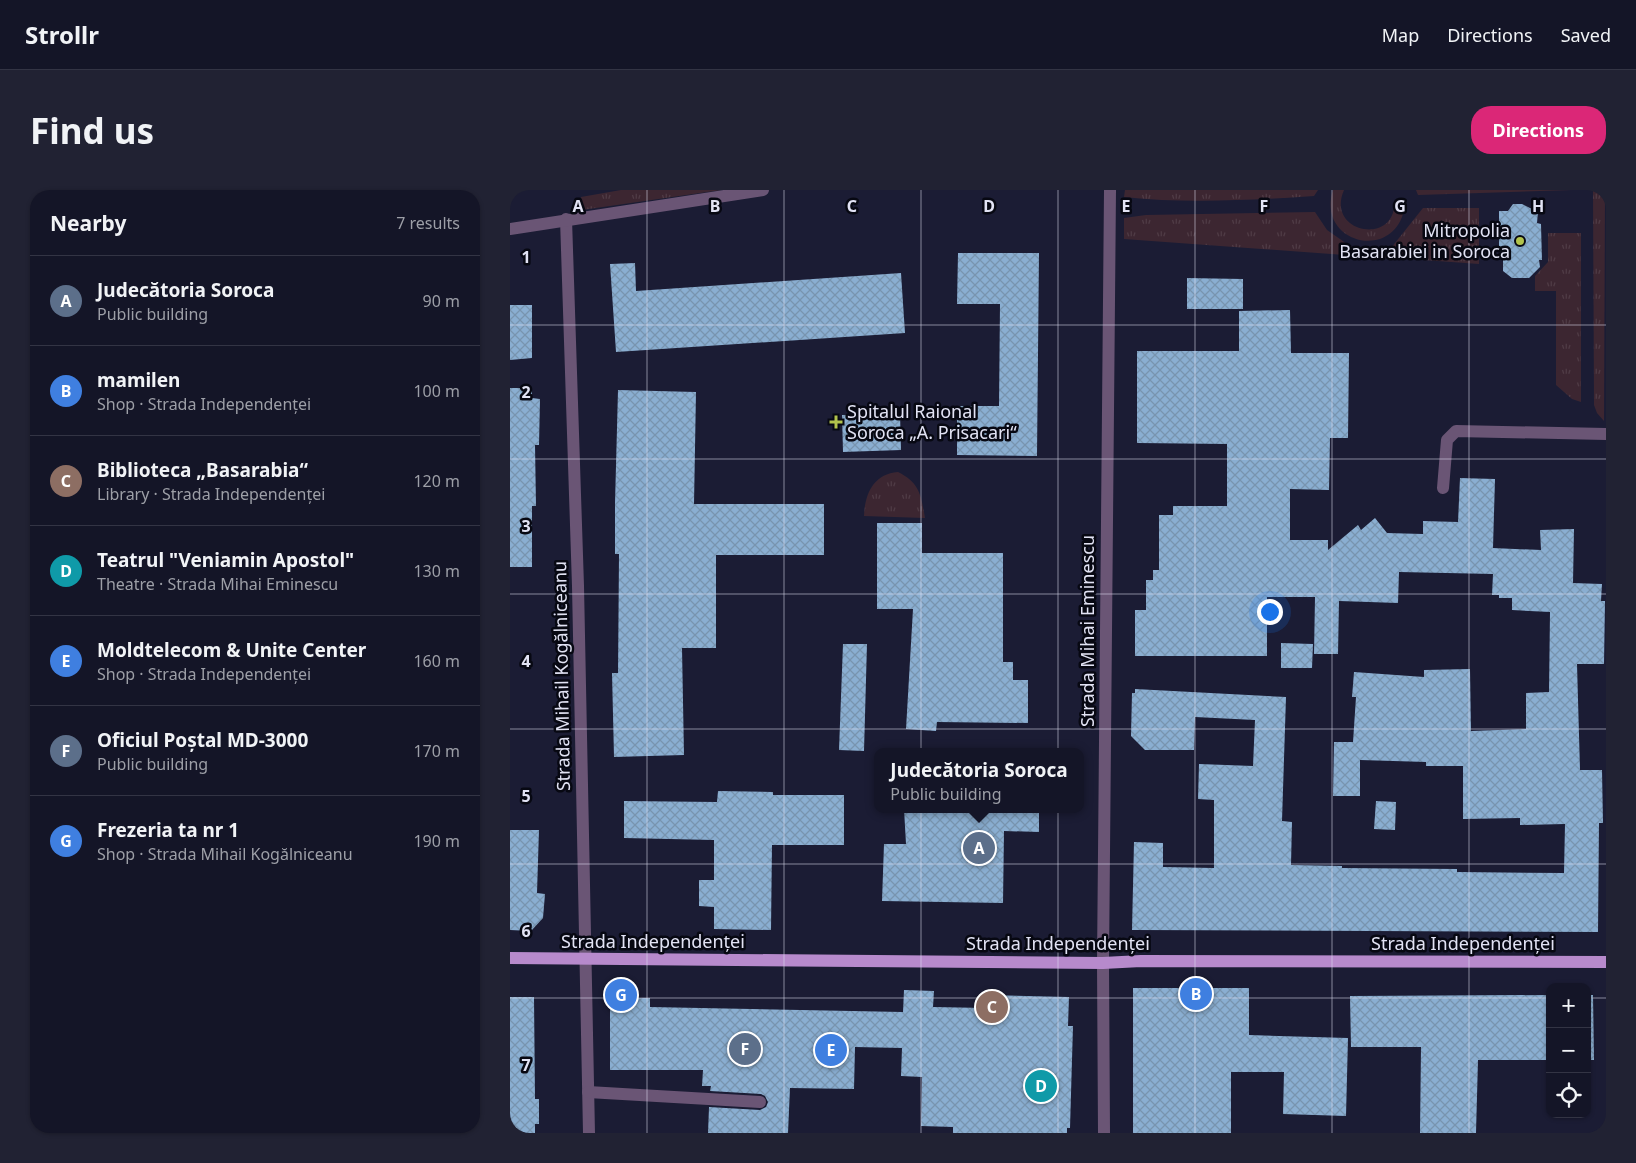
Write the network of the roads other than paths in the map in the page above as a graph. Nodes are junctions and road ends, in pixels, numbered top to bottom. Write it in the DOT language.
graph roads {
  1 [pos="763,190"];
  2 [pos="1110,190"];
  3 [pos="566,218"];
  4 [pos="510,229"];
  5 [pos="1606,434"];
  6 [pos="1443,488"];
  7 [pos="510,958"];
  8 [pos="586,959"];
  9 [pos="1606,962"];
  10 [pos="1103,963"];
  11 [pos="588,1092"];
  12 [pos="760,1102"];
  13 [pos="589,1133"];
  14 [pos="1104,1133"];
  1 -- 3 [label="street"];
  2 -- 10 [label="street, Strada Mihai Eminescu"];
  3 -- 4 [label="street"];
  3 -- 8 [label="street, Strada Mihail Kogălniceanu"];
  5 -- 6 [label="street"];
  7 -- 8 [label="main road, Strada Independenței"];
  8 -- 10 [label="main road, Strada Independenței"];
  8 -- 11 [label="street, Strada Mihail Kogălniceanu"];
  9 -- 10 [label="main road, Strada Independenței"];
  10 -- 14 [label="street, Strada Mihai Eminescu"];
  11 -- 12 [label="street"];
  11 -- 13 [label="street, Strada Mihail Kogălniceanu"];
}
